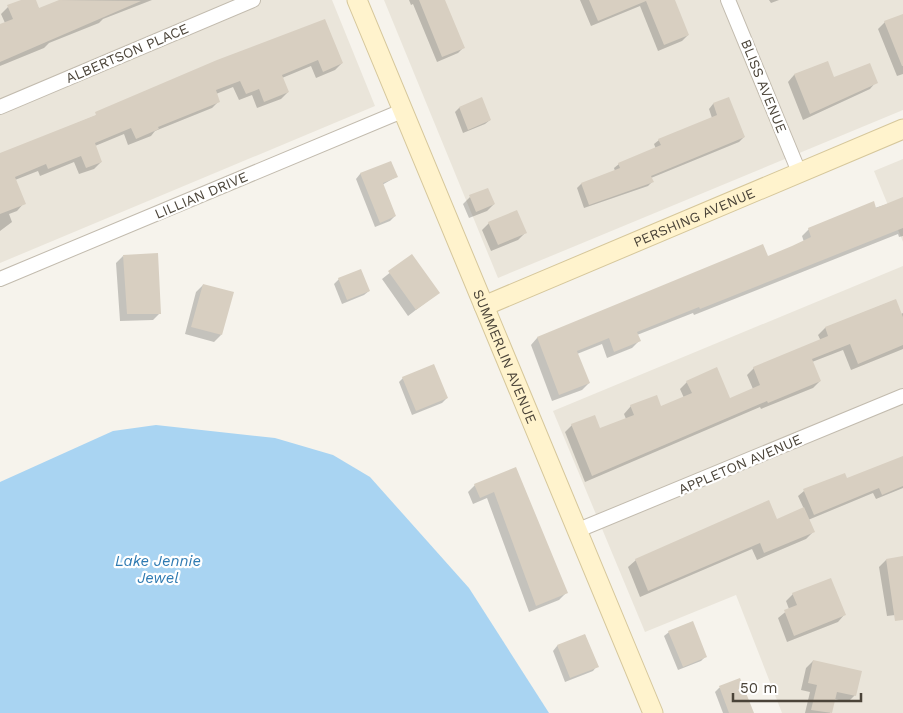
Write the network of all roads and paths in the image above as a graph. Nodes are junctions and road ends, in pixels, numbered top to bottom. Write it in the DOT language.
graph roads {
  1 [pos="254,0"];
  2 [pos="357,0"];
  3 [pos="728,0"];
  4 [pos="0,107"];
  5 [pos="402,111"];
  6 [pos="903,129"];
  7 [pos="799,172"];
  8 [pos="0,279"];
  9 [pos="484,306"];
  10 [pos="903,396"];
  11 [pos="576,532"];
  12 [pos="653,713"];
  1 -- 4 [label="street, ALBERTSON PLACE"];
  2 -- 5 [label="street, SUMMERLIN AVENUE"];
  3 -- 7 [label="street, BLISS AVENUE"];
  5 -- 8 [label="street, LILLIAN DRIVE"];
  5 -- 9 [label="street, SUMMERLIN AVENUE"];
  6 -- 7 [label="street, PERSHING AVENUE"];
  7 -- 9 [label="street, PERSHING AVENUE"];
  9 -- 11 [label="street, SUMMERLIN AVENUE"];
  10 -- 11 [label="street, APPLETON AVENUE"];
  11 -- 12 [label="street, SUMMERLIN AVENUE"];
}
